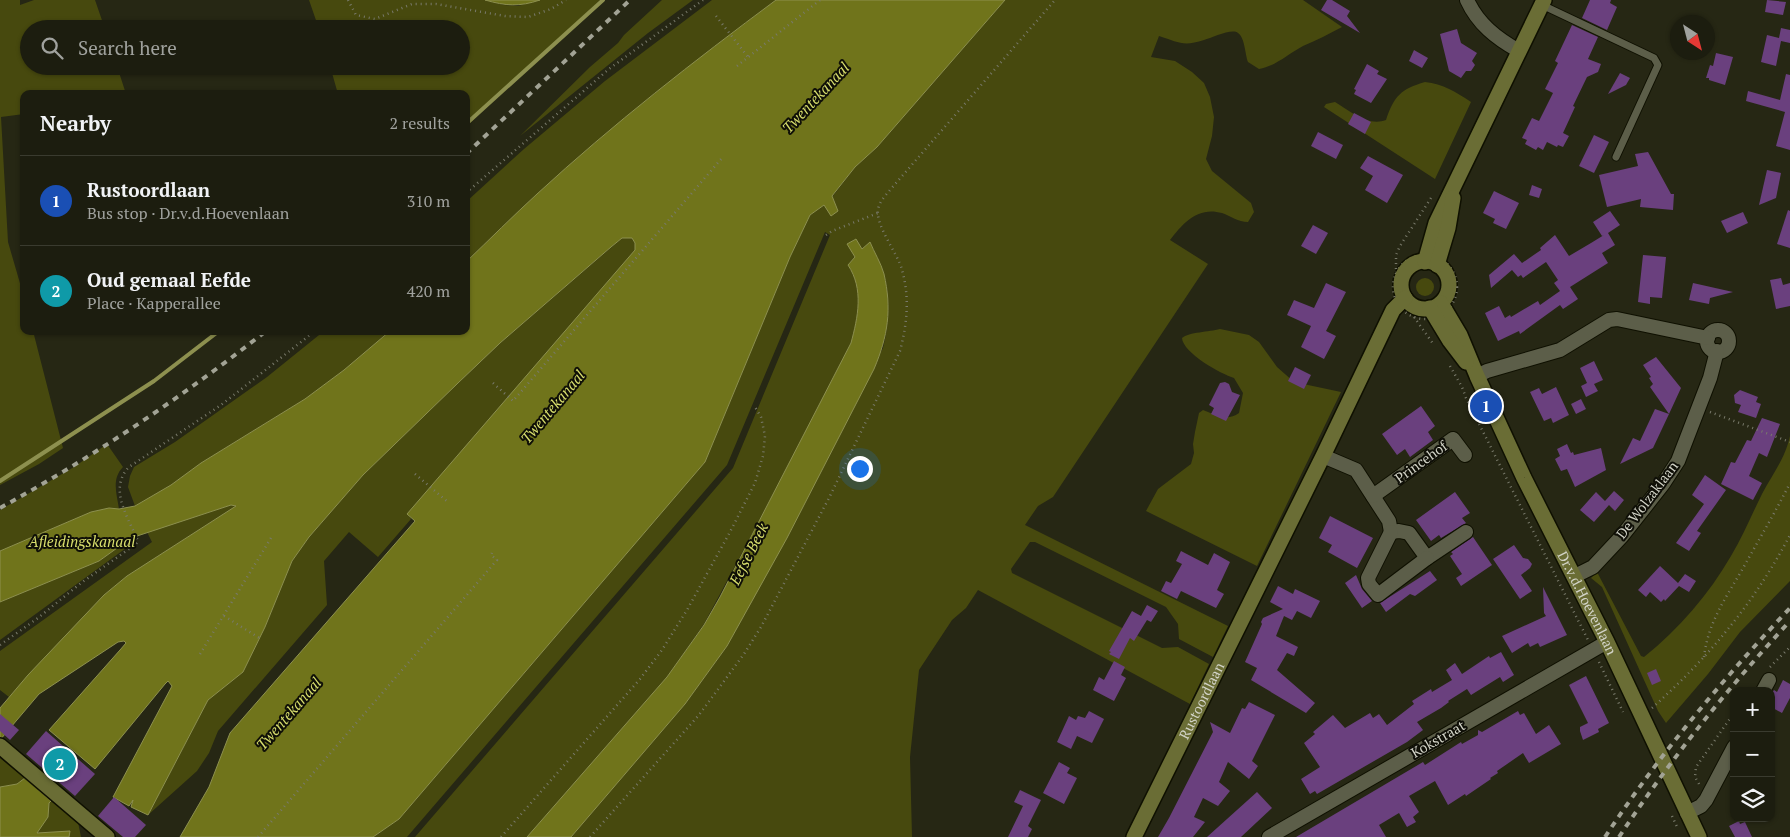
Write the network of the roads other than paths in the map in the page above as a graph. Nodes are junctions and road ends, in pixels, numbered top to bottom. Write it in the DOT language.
graph roads {
  1 [pos="1466,0"];
  2 [pos="1543,2"];
  3 [pos="1519,51"];
  4 [pos="1616,157"];
  5 [pos="1432,260"];
  6 [pos="1401,301"];
  7 [pos="1438,310"];
  8 [pos="1475,373"];
  9 [pos="1465,455"];
  10 [pos="1323,456"];
  11 [pos="1373,496"];
  12 [pos="1391,532"];
  13 [pos="1466,532"];
  14 [pos="1427,558"];
  15 [pos="1575,576"];
  16 [pos="1607,642"];
  17 [pos="0,746"];
  18 [pos="1730,755"];
  19 [pos="1687,813"];
  20 [pos="107,837"];
  21 [pos="1134,837"];
  22 [pos="1269,837"];
  23 [pos="1699,837"];
  1 -- 3 [label="street"];
  2 -- 3 [label="street"];
  2 -- 4 [label="lane"];
  3 -- 5 [label="street"];
  5 -- 6 [label="street"];
  5 -- 7 [label="street"];
  6 -- 7 [label="street"];
  6 -- 10 [label="street, Rustoordlaan"];
  7 -- 8 [label="street, Dr.v.d.Hoevenlaan"];
  8 -- 15 [label="street, Dr.v.d.Hoevenlaan"];
  8 -- 15 [label="street, De Wolzaklaan"];
  9 -- 11 [label="street, Princehof"];
  10 -- 11 [label="street"];
  10 -- 21 [label="street, Rustoordlaan"];
  11 -- 12 [label="street"];
  12 -- 14 [label="street"];
  12 -- 14 [label="street"];
  13 -- 14 [label="street"];
  15 -- 16 [label="street, Dr.v.d.Hoevenlaan"];
  16 -- 19 [label="street, Dr.v.d.Hoevenlaan"];
  16 -- 22 [label="street, Kokstraat"];
  17 -- 20 [label="street"];
  18 -- 19 [label="street"];
  19 -- 23 [label="street, Dr.v.d.Hoevenlaan"];
}
